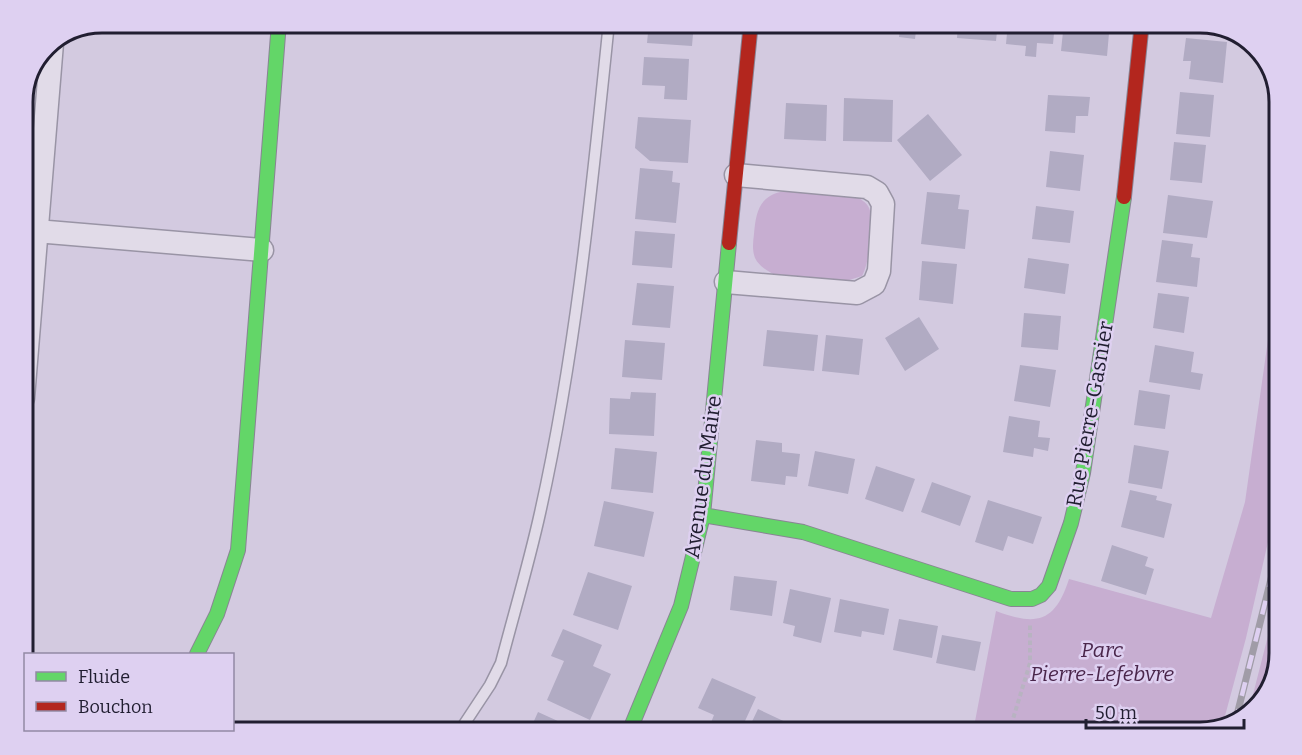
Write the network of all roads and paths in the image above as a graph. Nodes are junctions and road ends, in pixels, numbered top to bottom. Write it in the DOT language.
graph roads {
  1 [pos="278,33"];
  2 [pos="608,33"];
  3 [pos="750,33"];
  4 [pos="1141,33"];
  5 [pos="50,56"];
  6 [pos="736,175"];
  7 [pos="33,205"];
  8 [pos="33,231"];
  9 [pos="262,250"];
  10 [pos="726,282"];
  11 [pos="703,515"];
  12 [pos="1030,620"];
  13 [pos="198,653"];
  14 [pos="466,722"];
  15 [pos="633,722"];
  16 [pos="1012,722"];
  1 -- 9 [label="street"];
  2 -- 14 [label="lane"];
  3 -- 6 [label="street, Avenue du Maire"];
  4 -- 11 [label="street, Rue Pierre-Gasnier"];
  5 -- 7 [label="street"];
  6 -- 10 [label="street, Avenue du Maire"];
  6 -- 10 [label="street"];
  8 -- 9 [label="street"];
  9 -- 13 [label="street"];
  10 -- 11 [label="street, Avenue du Maire"];
  11 -- 15 [label="street, Avenue du Maire"];
  12 -- 16 [label="path"];
}
